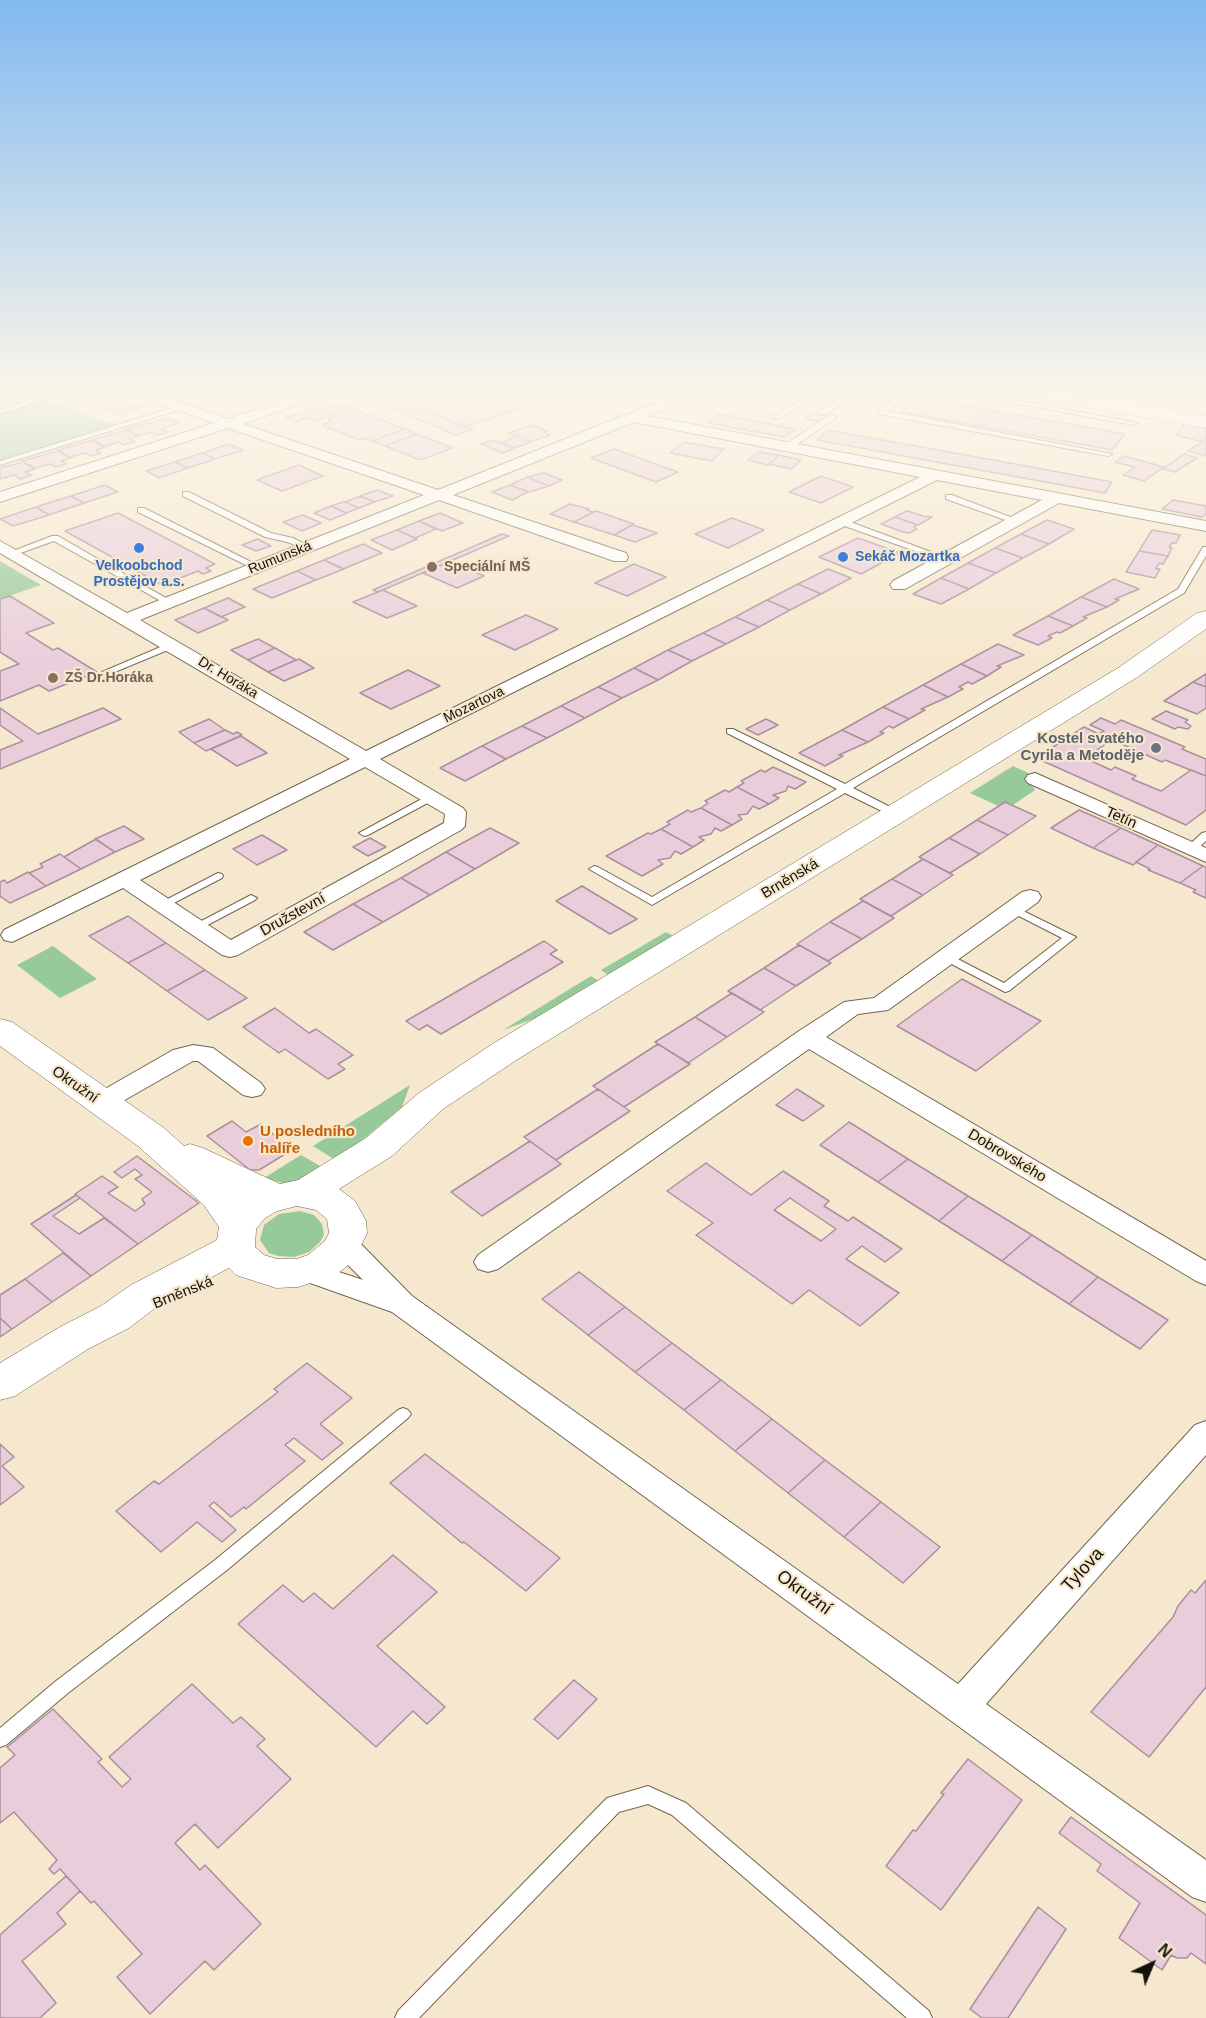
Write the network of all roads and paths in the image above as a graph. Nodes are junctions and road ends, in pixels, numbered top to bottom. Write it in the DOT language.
graph roads {
  1 [pos="37,485"];
  2 [pos="414,485"];
  3 [pos="463,485"];
  4 [pos="915,485"];
  5 [pos="989,485"];
  6 [pos="186,494"];
  7 [pos="441,494"];
  8 [pos="0,497"];
  9 [pos="949,497"];
  10 [pos="1057,498"];
  11 [pos="141,510"];
  12 [pos="1017,521"];
  13 [pos="842,522"];
  14 [pos="1206,526"];
  15 [pos="307,548"];
  16 [pos="6,549"];
  17 [pos="1206,549"];
  18 [pos="620,557"];
  19 [pos="946,559"];
  20 [pos="257,567"];
  21 [pos="898,585"];
  22 [pos="169,602"];
  23 [pos="1206,618"];
  24 [pos="128,619"];
  25 [pos="172,645"];
  26 [pos="106,672"];
  27 [pos="730,731"];
  28 [pos="365,759"];
  29 [pos="1035,779"];
  30 [pos="846,789"];
  31 [pos="431,797"];
  32 [pos="456,812"];
  33 [pos="896,814"];
  34 [pos="364,833"];
  35 [pos="1206,835"];
  36 [pos="1198,853"];
  37 [pos="594,868"];
  38 [pos="218,876"];
  39 [pos="125,880"];
  40 [pos="251,898"];
  41 [pos="1022,903"];
  42 [pos="162,905"];
  43 [pos="196,927"];
  44 [pos="12,936"];
  45 [pos="946,957"];
  46 [pos="0,1030"];
  47 [pos="808,1037"];
  48 [pos="252,1089"];
  49 [pos="100,1103"];
  50 [pos="151,1137"];
  51 [pos="379,1147"];
  52 [pos="289,1195"];
  53 [pos="343,1227"];
  54 [pos="241,1246"];
  55 [pos="488,1262"];
  56 [pos="306,1271"];
  57 [pos="1206,1275"];
  58 [pos="402,1304"];
  59 [pos="0,1384"];
  60 [pos="403,1414"];
  61 [pos="1206,1434"];
  62 [pos="961,1706"];
  63 [pos="0,1739"];
  64 [pos="1206,1883"];
  65 [pos="405,2018"];
  66 [pos="922,2018"];
  1 -- 8 [label="street"];
  2 -- 7 [label="street"];
  3 -- 7 [label="street, Rumunská"];
  4 -- 13 [label="street, Mozartova"];
  5 -- 10 [label="street"];
  6 -- 15 [label="lane"];
  7 -- 15 [label="street, Rumunská"];
  7 -- 18 [label="street"];
  9 -- 12 [label="lane"];
  10 -- 12 [label="street"];
  10 -- 14 [label="street"];
  11 -- 20 [label="lane"];
  12 -- 19 [label="street"];
  13 -- 19 [label="lane"];
  13 -- 28 [label="street, Mozartova"];
  15 -- 20 [label="street, Rumunská"];
  16 -- 22 [label="lane"];
  16 -- 24 [label="street, Dr. Horáka"];
  17 -- 30 [label="lane"];
  19 -- 21 [label="street"];
  20 -- 22 [label="street, Rumunská"];
  22 -- 24 [label="street, Rumunská"];
  23 -- 33 [label="main road, Brněnská"];
  24 -- 25 [label="street, Dr. Horáka"];
  25 -- 26 [label="lane"];
  25 -- 28 [label="street, Dr. Horáka"];
  27 -- 30 [label="lane"];
  28 -- 31 [label="street, Dr. Horáka"];
  28 -- 39 [label="street, Mozartova"];
  29 -- 36 [label="street, Tetín"];
  30 -- 33 [label="lane"];
  30 -- 37 [label="lane"];
  31 -- 32 [label="street, Dr. Horáka"];
  31 -- 34 [label="lane"];
  32 -- 43 [label="street, Družstevní"];
  33 -- 51 [label="main road, Brněnská"];
  35 -- 36 [label="lane"];
  38 -- 42 [label="lane"];
  39 -- 42 [label="street, Družstevní"];
  39 -- 44 [label="street, Mozartova"];
  40 -- 43 [label="lane"];
  41 -- 45 [label="street"];
  41 -- 45 [label="lane"];
  42 -- 43 [label="street, Družstevní"];
  45 -- 47 [label="street"];
  46 -- 49 [label="main road, Okružní"];
  47 -- 55 [label="street"];
  47 -- 57 [label="street, Dobrovského"];
  48 -- 49 [label="street"];
  49 -- 50 [label="main road, Okružní"];
  50 -- 52 [label="main road, Okružní"];
  50 -- 54 [label="main road, Okružní"];
  51 -- 52 [label="main road, Brněnská"];
  51 -- 53 [label="main road, Brněnská"];
  52 -- 53 [label="main road"];
  52 -- 54 [label="main road"];
  53 -- 56 [label="main road"];
  53 -- 58 [label="street, Okružní"];
  54 -- 56 [label="main road"];
  54 -- 59 [label="main road, Brněnská"];
  56 -- 58 [label="street, Okružní"];
  58 -- 62 [label="street, Okružní"];
  60 -- 63 [label="lane"];
  61 -- 62 [label="street, Tylova"];
  62 -- 64 [label="street, Okružní"];
  65 -- 66 [label="lane"];
}
